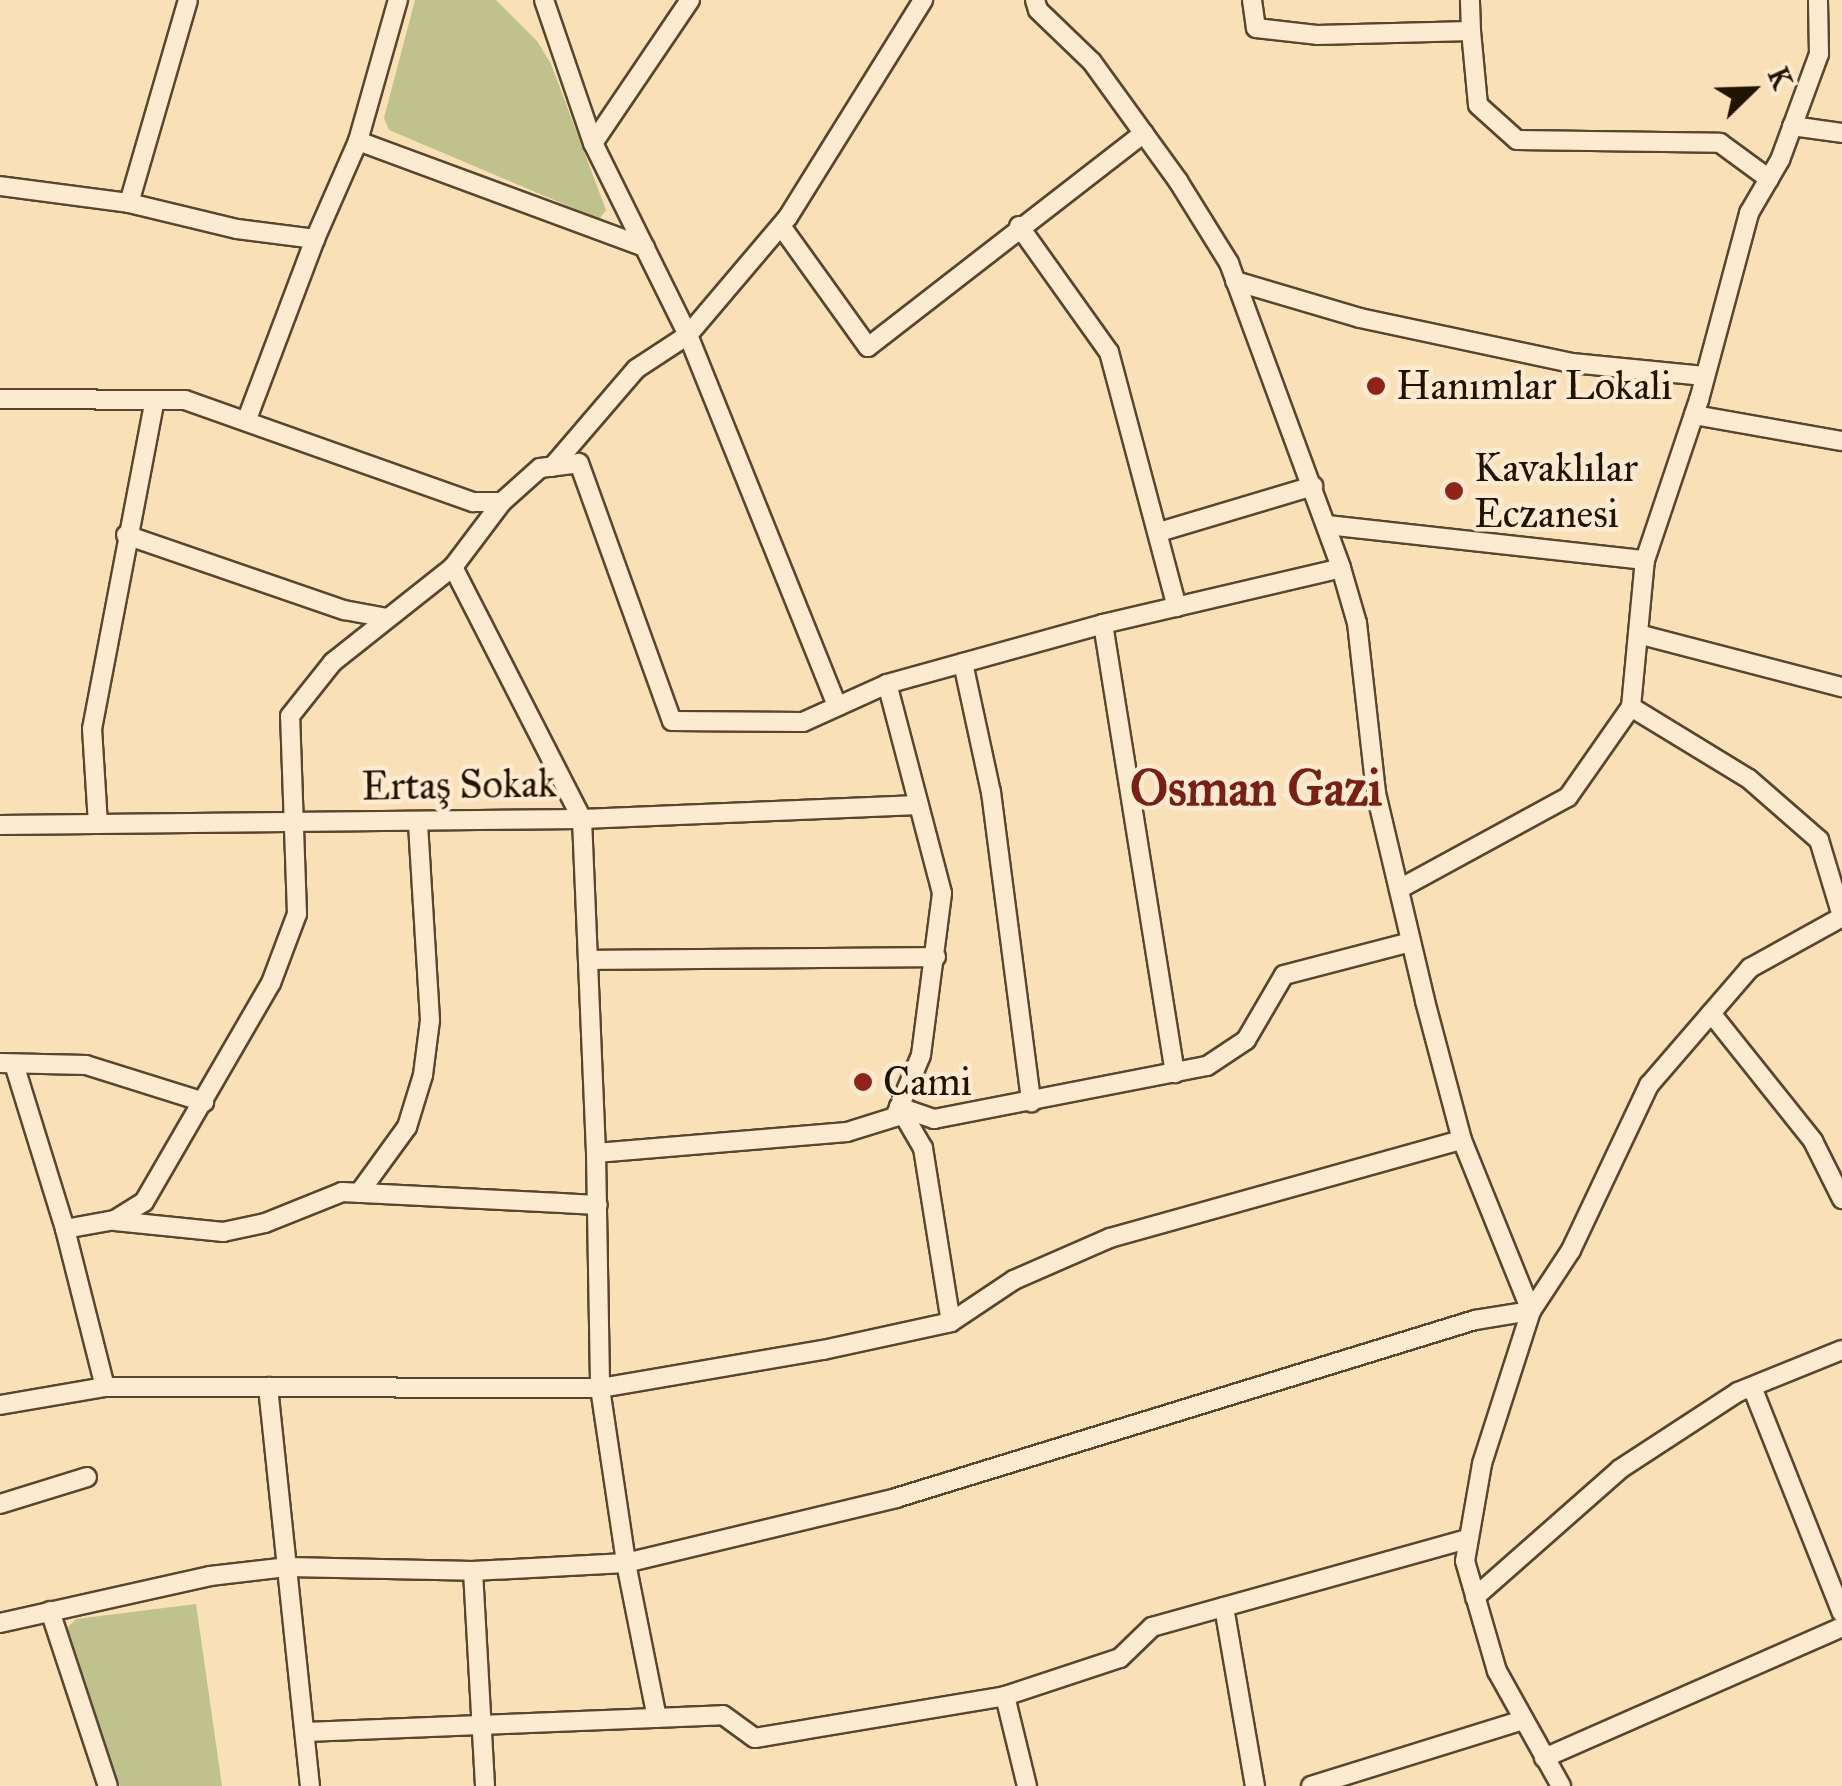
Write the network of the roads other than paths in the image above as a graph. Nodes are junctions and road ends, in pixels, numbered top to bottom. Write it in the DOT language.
graph roads {
  1 [pos="188,0"];
  2 [pos="398,0"];
  3 [pos="544,0"];
  4 [pos="690,0"];
  5 [pos="923,0"];
  6 [pos="1035,0"];
  7 [pos="1252,0"];
  8 [pos="1470,0"];
  9 [pos="1818,0"];
  10 [pos="1471,31"];
  11 [pos="1792,126"];
  12 [pos="1144,133"];
  13 [pos="1842,133"];
  14 [pos="358,142"];
  15 [pos="593,144"];
  16 [pos="1770,178"];
  17 [pos="0,186"];
  18 [pos="129,203"];
  19 [pos="780,226"];
  20 [pos="1019,226"];
  21 [pos="315,239"];
  22 [pos="644,247"];
  23 [pos="1235,282"];
  24 [pos="688,335"];
  25 [pos="1704,376"];
  26 [pos="0,399"];
  27 [pos="155,400"];
  28 [pos="1694,414"];
  29 [pos="247,420"];
  30 [pos="1842,441"];
  31 [pos="552,466"];
  32 [pos="1313,486"];
  33 [pos="502,502"];
  34 [pos="1327,526"];
  35 [pos="1159,532"];
  36 [pos="126,535"];
  37 [pos="1645,560"];
  38 [pos="452,567"];
  39 [pos="1341,568"];
  40 [pos="1177,606"];
  41 [pos="387,618"];
  42 [pos="1103,624"];
  43 [pos="1638,634"];
  44 [pos="963,662"];
  45 [pos="887,684"];
  46 [pos="1842,687"];
  47 [pos="837,706"];
  48 [pos="1631,707"];
  49 [pos="919,805"];
  50 [pos="582,819"];
  51 [pos="418,821"];
  52 [pos="290,822"];
  53 [pos="98,824"];
  54 [pos="0,825"];
  55 [pos="1398,888"];
  56 [pos="1842,917"];
  57 [pos="1411,942"];
  58 [pos="936,957"];
  59 [pos="588,960"];
  60 [pos="1711,1013"];
  61 [pos="7,1063"];
  62 [pos="1175,1073"];
  63 [pos="204,1102"];
  64 [pos="1031,1102"];
  65 [pos="899,1107"];
  66 [pos="1462,1140"];
  67 [pos="596,1153"];
  68 [pos="360,1193"];
  69 [pos="1842,1199"];
  70 [pos="598,1206"];
  71 [pos="114,1220"];
  72 [pos="65,1230"];
  73 [pos="1531,1311"];
  74 [pos="951,1322"];
  75 [pos="1842,1350"];
  76 [pos="105,1387"];
  77 [pos="268,1387"];
  78 [pos="1752,1387"];
  79 [pos="600,1388"];
  80 [pos="0,1405"];
  81 [pos="86,1477"];
  82 [pos="0,1504"];
  83 [pos="1468,1539"];
  84 [pos="626,1563"];
  85 [pos="288,1566"];
  86 [pos="473,1571"];
  87 [pos="1475,1597"];
  88 [pos="1224,1607"];
  89 [pos="50,1610"];
  90 [pos="1842,1613"];
  91 [pos="0,1623"];
  92 [pos="1842,1627"];
  93 [pos="1006,1696"];
  94 [pos="657,1718"];
  95 [pos="1523,1720"];
  96 [pos="484,1724"];
  97 [pos="306,1732"];
  98 [pos="1544,1758"];
  99 [pos="108,1786"];
  100 [pos="310,1786"];
  101 [pos="485,1786"];
  102 [pos="1027,1786"];
  103 [pos="1255,1786"];
  104 [pos="1311,1786"];
  105 [pos="1561,1786"];
  1 -- 18 [label="street"];
  2 -- 14 [label="street"];
  3 -- 15 [label="street"];
  4 -- 15 [label="street"];
  5 -- 19 [label="street"];
  6 -- 12 [label="street"];
  7 -- 10 [label="street"];
  8 -- 10 [label="street"];
  9 -- 11 [label="street"];
  10 -- 16 [label="street"];
  11 -- 13 [label="street"];
  11 -- 16 [label="street"];
  12 -- 20 [label="street"];
  12 -- 23 [label="street"];
  14 -- 21 [label="street"];
  14 -- 22 [label="street"];
  15 -- 22 [label="street"];
  16 -- 25 [label="street"];
  17 -- 18 [label="street"];
  18 -- 21 [label="street"];
  19 -- 20 [label="street"];
  19 -- 24 [label="street"];
  20 -- 35 [label="street"];
  21 -- 29 [label="street"];
  22 -- 24 [label="street"];
  23 -- 25 [label="street"];
  23 -- 32 [label="street"];
  24 -- 31 [label="street"];
  24 -- 47 [label="street"];
  25 -- 28 [label="street"];
  26 -- 27 [label="street"];
  27 -- 29 [label="street"];
  27 -- 36 [label="street"];
  28 -- 30 [label="street"];
  28 -- 37 [label="street"];
  29 -- 33 [label="street"];
  31 -- 33 [label="street"];
  31 -- 47 [label="street"];
  32 -- 34 [label="street"];
  32 -- 35 [label="street"];
  33 -- 38 [label="street"];
  34 -- 37 [label="street"];
  34 -- 39 [label="street"];
  35 -- 40 [label="street"];
  36 -- 41 [label="street"];
  36 -- 53 [label="street"];
  37 -- 43 [label="street"];
  38 -- 41 [label="street"];
  38 -- 50 [label="street"];
  39 -- 40 [label="street"];
  39 -- 55 [label="street"];
  40 -- 42 [label="street"];
  41 -- 52 [label="street"];
  42 -- 44 [label="street"];
  42 -- 62 [label="street"];
  43 -- 46 [label="street"];
  43 -- 48 [label="street"];
  44 -- 45 [label="street"];
  44 -- 64 [label="street"];
  45 -- 47 [label="street"];
  45 -- 49 [label="street"];
  48 -- 55 [label="street"];
  48 -- 56 [label="street"];
  49 -- 50 [label="street, Ertaş Sokak"];
  49 -- 58 [label="street"];
  50 -- 51 [label="street, Ertaş Sokak"];
  50 -- 59 [label="street"];
  51 -- 52 [label="street, Ertaş Sokak"];
  51 -- 68 [label="street"];
  52 -- 53 [label="street, Ertaş Sokak"];
  52 -- 63 [label="street"];
  53 -- 54 [label="street, Ertaş Sokak"];
  55 -- 57 [label="street"];
  56 -- 60 [label="street"];
  57 -- 62 [label="street"];
  57 -- 66 [label="street"];
  58 -- 59 [label="street"];
  58 -- 65 [label="street"];
  59 -- 67 [label="street"];
  60 -- 69 [label="street"];
  60 -- 73 [label="street"];
  61 -- 63 [label="street"];
  61 -- 72 [label="street"];
  62 -- 64 [label="street"];
  63 -- 71 [label="street"];
  64 -- 65 [label="street"];
  65 -- 67 [label="street"];
  65 -- 74 [label="street"];
  66 -- 73 [label="street"];
  66 -- 74 [label="street"];
  67 -- 70 [label="street"];
  68 -- 70 [label="street"];
  68 -- 71 [label="street"];
  70 -- 79 [label="street"];
  71 -- 72 [label="street"];
  72 -- 76 [label="street"];
  73 -- 83 [label="street"];
  73 -- 84 [label="street"];
  74 -- 79 [label="street"];
  75 -- 78 [label="street"];
  76 -- 77 [label="street"];
  76 -- 80 [label="street"];
  77 -- 79 [label="street"];
  77 -- 85 [label="street"];
  78 -- 87 [label="street"];
  78 -- 90 [label="street"];
  79 -- 84 [label="street"];
  81 -- 82 [label="street"];
  83 -- 87 [label="street"];
  83 -- 88 [label="street"];
  84 -- 86 [label="street"];
  84 -- 94 [label="street"];
  85 -- 86 [label="street"];
  85 -- 89 [label="street"];
  85 -- 97 [label="street"];
  86 -- 96 [label="street"];
  87 -- 95 [label="street"];
  88 -- 93 [label="street"];
  88 -- 103 [label="street"];
  89 -- 91 [label="street"];
  89 -- 99 [label="street"];
  92 -- 98 [label="street"];
  93 -- 94 [label="street"];
  93 -- 102 [label="street"];
  94 -- 96 [label="street"];
  95 -- 98 [label="street"];
  95 -- 104 [label="street"];
  96 -- 97 [label="street"];
  96 -- 101 [label="street"];
  97 -- 100 [label="street"];
  98 -- 105 [label="street"];
}
